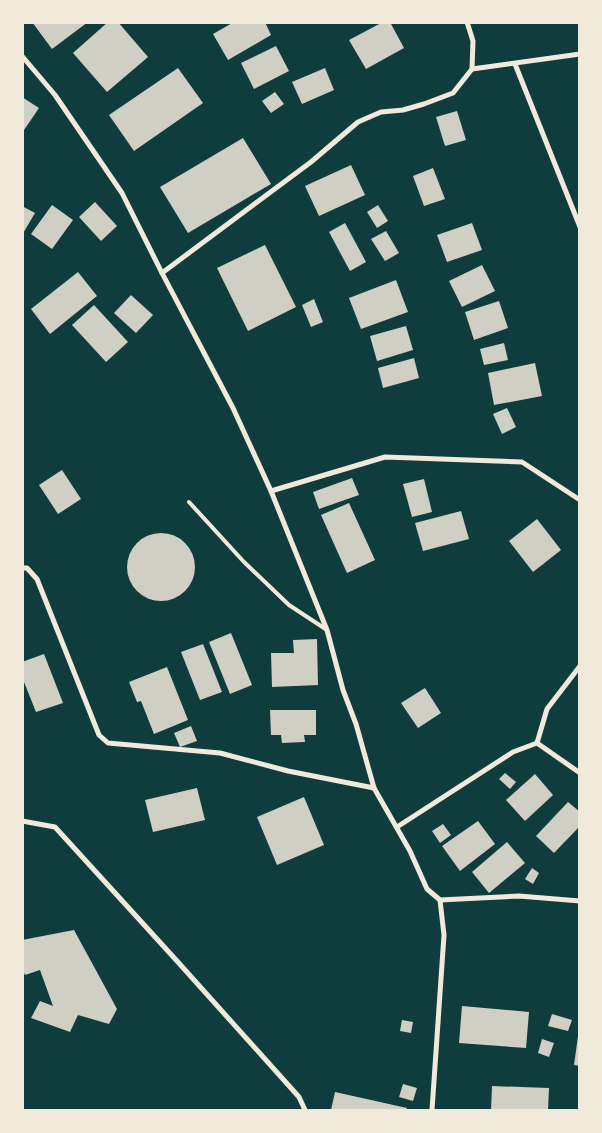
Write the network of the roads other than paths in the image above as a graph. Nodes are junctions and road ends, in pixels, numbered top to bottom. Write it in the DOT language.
graph roads {
  1 [pos="468,22"];
  2 [pos="580,54"];
  3 [pos="22,56"];
  4 [pos="515,64"];
  5 [pos="472,69"];
  6 [pos="580,227"];
  7 [pos="162,273"];
  8 [pos="271,490"];
  9 [pos="580,500"];
  10 [pos="189,502"];
  11 [pos="22,568"];
  12 [pos="327,630"];
  13 [pos="580,666"];
  14 [pos="537,743"];
  15 [pos="580,773"];
  16 [pos="374,788"];
  17 [pos="22,821"];
  18 [pos="397,827"];
  19 [pos="440,900"];
  20 [pos="580,901"];
  21 [pos="305,1110"];
  22 [pos="432,1110"];
  1 -- 5 [label="street"];
  2 -- 4 [label="street"];
  3 -- 7 [label="street"];
  4 -- 5 [label="street"];
  4 -- 6 [label="street"];
  5 -- 7 [label="street"];
  7 -- 8 [label="street"];
  8 -- 9 [label="street"];
  8 -- 12 [label="street"];
  10 -- 12 [label="lane"];
  11 -- 16 [label="street"];
  12 -- 16 [label="street"];
  13 -- 14 [label="street"];
  14 -- 15 [label="street"];
  14 -- 18 [label="street"];
  16 -- 18 [label="street"];
  17 -- 21 [label="street"];
  18 -- 19 [label="street"];
  19 -- 20 [label="street"];
  19 -- 22 [label="street"];
}
